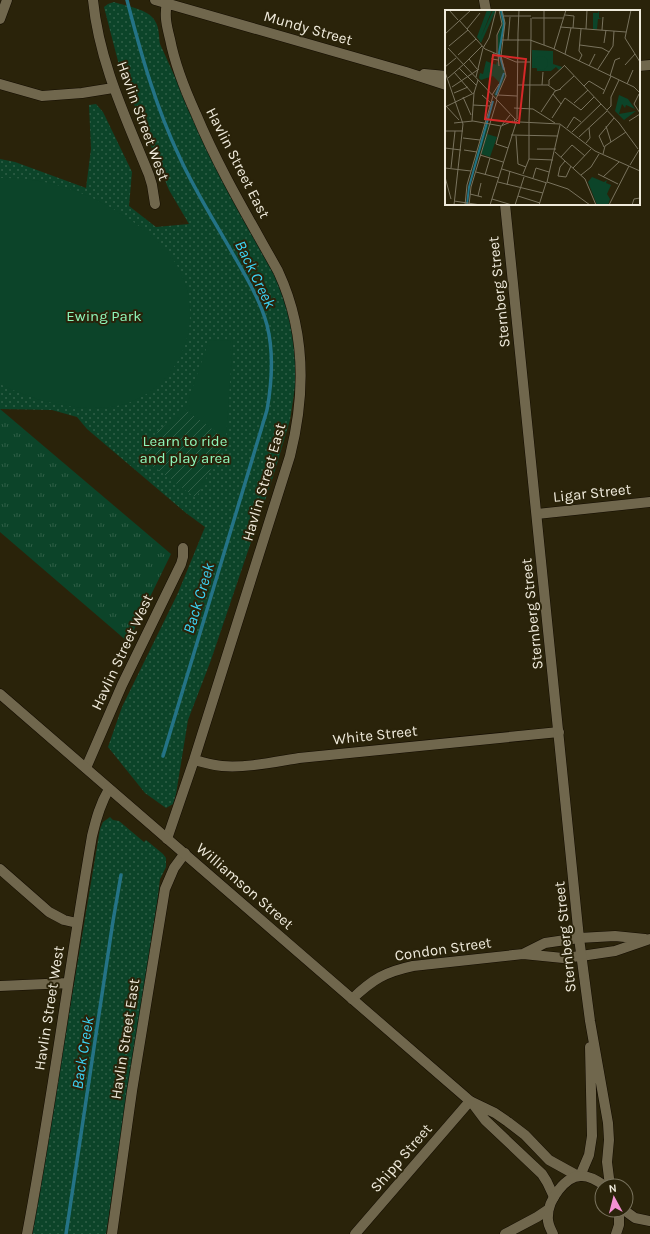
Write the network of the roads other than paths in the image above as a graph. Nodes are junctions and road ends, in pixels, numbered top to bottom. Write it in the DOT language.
graph roads {
  1 [pos="7,0"];
  2 [pos="93,0"];
  3 [pos="484,0"];
  4 [pos="161,1"];
  5 [pos="486,10"];
  6 [pos="0,19"];
  7 [pos="650,65"];
  8 [pos="640,66"];
  9 [pos="406,72"];
  10 [pos="445,76"];
  11 [pos="0,84"];
  12 [pos="445,85"];
  13 [pos="113,88"];
  14 [pos="155,204"];
  15 [pos="505,205"];
  16 [pos="650,502"];
  17 [pos="537,514"];
  18 [pos="183,548"];
  19 [pos="0,694"];
  20 [pos="559,732"];
  21 [pos="194,760"];
  22 [pos="86,768"];
  23 [pos="109,789"];
  24 [pos="167,839"];
  25 [pos="184,853"];
  26 [pos="0,869"];
  27 [pos="77,923"];
  28 [pos="579,938"];
  29 [pos="648,939"];
  30 [pos="523,954"];
  31 [pos="581,956"];
  32 [pos="68,983"];
  33 [pos="0,986"];
  34 [pos="352,999"];
  35 [pos="590,1021"];
  36 [pos="470,1101"];
  37 [pos="579,1176"];
  38 [pos="609,1178"];
  39 [pos="594,1180"];
  40 [pos="554,1197"];
  41 [pos="549,1209"];
  42 [pos="634,1217"];
  43 [pos="619,1218"];
  44 [pos="650,1221"];
  45 [pos="27,1234"];
  46 [pos="112,1234"];
  47 [pos="355,1234"];
  48 [pos="505,1234"];
  49 [pos="553,1234"];
  50 [pos="616,1234"];
  1 -- 6 [label="street"];
  2 -- 13 [label="street, Havlin Street West"];
  3 -- 5 [label="street"];
  4 -- 9 [label="street, Mundy Street"];
  4 -- 21 [label="street, Havlin Street East"];
  7 -- 8 [label="street"];
  9 -- 10 [label="street, Mundy Street"];
  9 -- 12 [label="street, Mundy Street"];
  11 -- 13 [label="street"];
  13 -- 14 [label="street, Havlin Street West"];
  15 -- 17 [label="street, Sternberg Street"];
  16 -- 17 [label="street, Ligar Street"];
  17 -- 20 [label="street, Sternberg Street"];
  18 -- 22 [label="street, Havlin Street West"];
  19 -- 22 [label="street, Williamson Street"];
  20 -- 21 [label="street, White Street"];
  20 -- 28 [label="street, Sternberg Street"];
  21 -- 24 [label="street, Havlin Street East"];
  22 -- 23 [label="street, Williamson Street"];
  23 -- 24 [label="street, Williamson Street"];
  23 -- 27 [label="street, Havlin Street West"];
  24 -- 25 [label="street, Williamson Street"];
  25 -- 34 [label="street, Williamson Street"];
  25 -- 46 [label="street, Havlin Street East"];
  26 -- 27 [label="street"];
  27 -- 32 [label="street, Havlin Street West"];
  28 -- 29 [label="street, Condon Street"];
  28 -- 30 [label="street, Condon Street"];
  28 -- 31 [label="street, Sternberg Street"];
  29 -- 31 [label="street, Condon Street"];
  30 -- 31 [label="street, Condon Street"];
  30 -- 34 [label="street, Condon Street"];
  31 -- 35 [label="street, Sternberg Street"];
  32 -- 33 [label="street"];
  32 -- 45 [label="street, Havlin Street West"];
  34 -- 36 [label="street, Williamson Street"];
  35 -- 37 [label="street, Sternberg Street"];
  35 -- 38 [label="street, Sternberg Street"];
  36 -- 37 [label="street, Williamson Street"];
  36 -- 40 [label="street, Williamson Street"];
  36 -- 47 [label="street, Shipp Street"];
  37 -- 39 [label="street, Williamson Street"];
  37 -- 40 [label="street"];
  40 -- 41 [label="street"];
  41 -- 48 [label="street"];
  41 -- 49 [label="street"];
  42 -- 44 [label="street"];
  43 -- 50 [label="street"];
}
